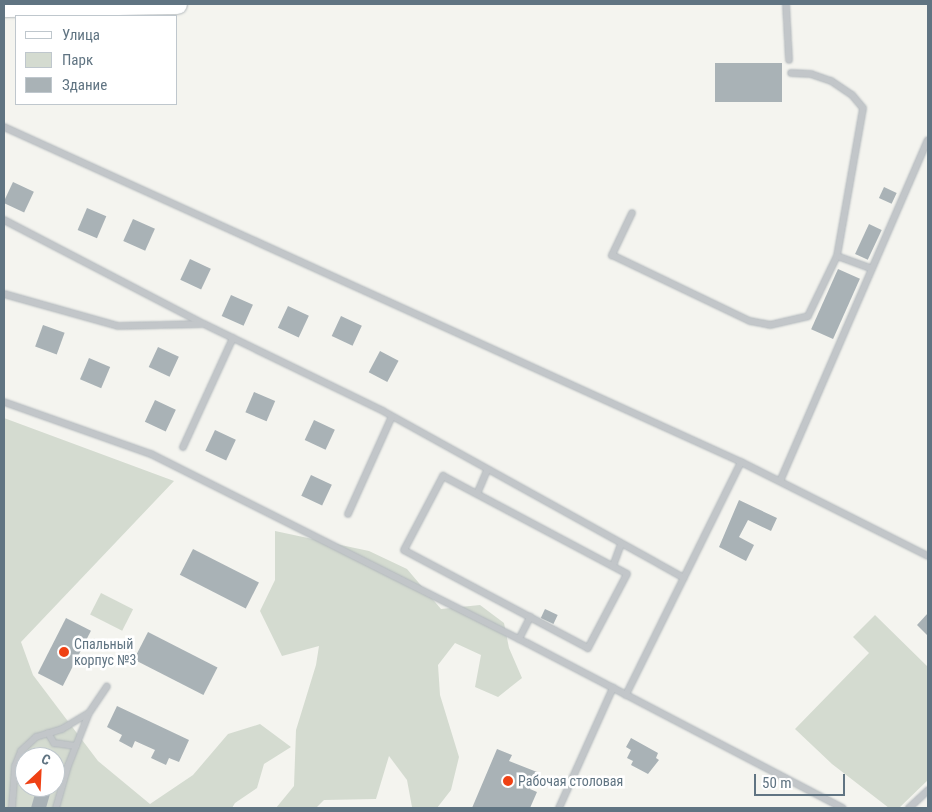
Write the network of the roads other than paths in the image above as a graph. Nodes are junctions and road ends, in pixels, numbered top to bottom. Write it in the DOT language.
graph roads {
  1 [pos="177,4"];
  2 [pos="786,4"];
  3 [pos="4,7"];
  4 [pos="789,60"];
  5 [pos="790,73"];
  6 [pos="4,127"];
  7 [pos="928,140"];
  8 [pos="632,213"];
  9 [pos="4,220"];
  10 [pos="836,256"];
  11 [pos="872,269"];
  12 [pos="4,294"];
  13 [pos="204,324"];
  14 [pos="233,338"];
  15 [pos="4,402"];
  16 [pos="392,416"];
  17 [pos="183,447"];
  18 [pos="741,462"];
  19 [pos="487,471"];
  20 [pos="781,479"];
  21 [pos="477,494"];
  22 [pos="348,514"];
  23 [pos="620,544"];
  24 [pos="928,556"];
  25 [pos="613,566"];
  26 [pos="684,578"];
  27 [pos="530,617"];
  28 [pos="519,639"];
  29 [pos="107,686"];
  30 [pos="613,688"];
  31 [pos="626,695"];
  32 [pos="89,713"];
  33 [pos="48,733"];
  34 [pos="76,746"];
  35 [pos="928,790"];
  36 [pos="12,808"];
  37 [pos="56,808"];
  38 [pos="559,808"];
  39 [pos="843,808"];
  40 [pos="909,808"];
  1 -- 3 [label="main road"];
  2 -- 4 [label="lane"];
  5 -- 10 [label="lane"];
  6 -- 18 [label="lane"];
  7 -- 11 [label="lane"];
  8 -- 10 [label="lane"];
  9 -- 13 [label="lane"];
  10 -- 11 [label="lane"];
  11 -- 20 [label="lane"];
  12 -- 13 [label="lane"];
  13 -- 14 [label="lane"];
  14 -- 16 [label="lane"];
  14 -- 17 [label="lane"];
  15 -- 28 [label="lane"];
  16 -- 19 [label="lane"];
  16 -- 22 [label="lane"];
  18 -- 20 [label="lane"];
  18 -- 26 [label="lane"];
  19 -- 21 [label="lane"];
  19 -- 23 [label="lane"];
  20 -- 24 [label="lane"];
  21 -- 25 [label="lane"];
  21 -- 27 [label="lane"];
  23 -- 25 [label="lane"];
  23 -- 26 [label="lane"];
  25 -- 27 [label="lane"];
  26 -- 31 [label="lane"];
  27 -- 28 [label="lane"];
  28 -- 30 [label="lane"];
  29 -- 32 [label="lane"];
  30 -- 31 [label="lane"];
  30 -- 38 [label="lane"];
  31 -- 39 [label="lane"];
  32 -- 33 [label="lane"];
  32 -- 34 [label="lane"];
  33 -- 34 [label="lane"];
  33 -- 36 [label="lane"];
  34 -- 37 [label="lane"];
  35 -- 40 [label="lane"];
}
